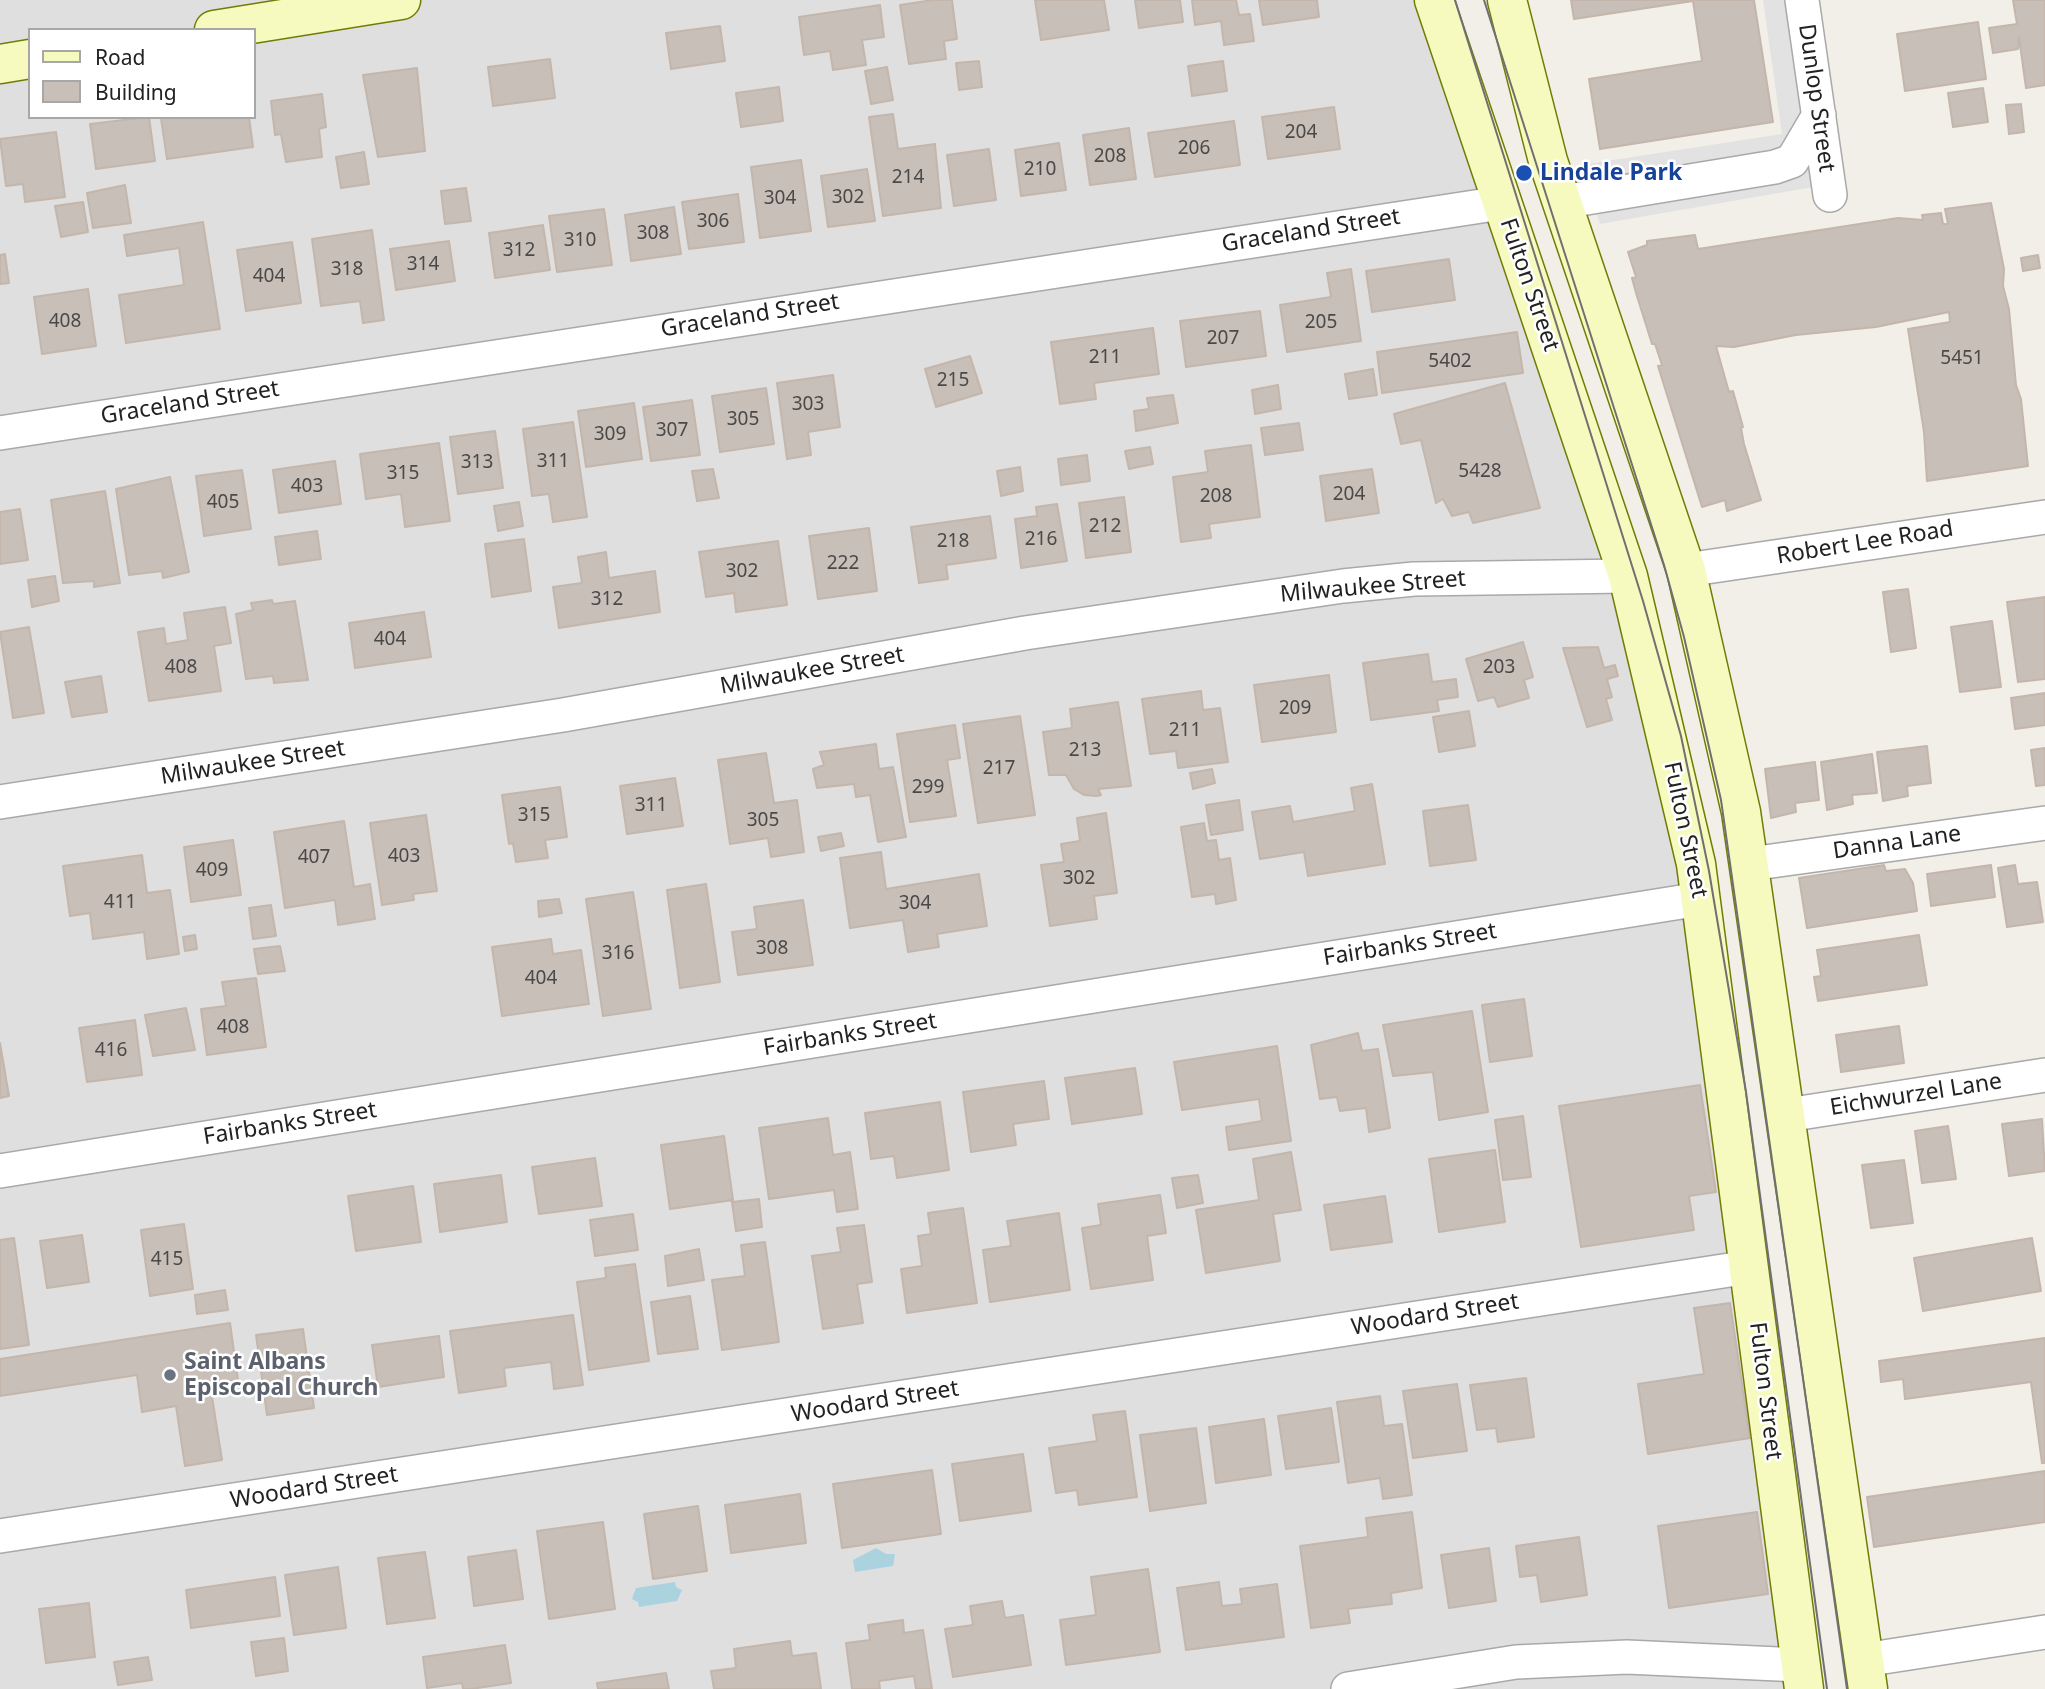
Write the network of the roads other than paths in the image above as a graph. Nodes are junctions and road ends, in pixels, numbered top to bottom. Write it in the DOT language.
graph roads {
  1 [pos="401,0"];
  2 [pos="1434,0"];
  3 [pos="1507,0"];
  4 [pos="1802,0"];
  5 [pos="226,28"];
  6 [pos="28,59"];
  7 [pos="0,64"];
  8 [pos="1819,115"];
  9 [pos="1830,195"];
  10 [pos="1562,202"];
  11 [pos="1501,203"];
  12 [pos="0,433"];
  13 [pos="2045,517"];
  14 [pos="1686,570"];
  15 [pos="1628,576"];
  16 [pos="0,802"];
  17 [pos="2045,823"];
  18 [pos="1750,864"];
  19 [pos="1700,899"];
  20 [pos="2045,1076"];
  21 [pos="1787,1115"];
  22 [pos="0,1171"];
  23 [pos="1749,1267"];
  24 [pos="0,1536"];
  25 [pos="2045,1632"];
  26 [pos="1866,1674"];
  27 [pos="1802,1677"];
  28 [pos="1348,1689"];
  1 -- 5 [label="main road"];
  2 -- 11 [label="main road, Fulton Street"];
  3 -- 10 [label="main road"];
  4 -- 8 [label="street, Dunlop Street"];
  6 -- 7 [label="main road"];
  8 -- 9 [label="street, Dunlop Street"];
  8 -- 10 [label="street"];
  10 -- 14 [label="main road"];
  11 -- 12 [label="street, Graceland Street"];
  11 -- 15 [label="main road, Fulton Street"];
  13 -- 14 [label="street, Robert Lee Road"];
  14 -- 18 [label="main road"];
  15 -- 16 [label="street, Milwaukee Street"];
  15 -- 19 [label="main road, Fulton Street"];
  17 -- 18 [label="street, Danna Lane"];
  18 -- 21 [label="main road"];
  19 -- 22 [label="street, Fairbanks Street"];
  19 -- 23 [label="main road, Fulton Street"];
  20 -- 21 [label="street, Eichwurzel Lane"];
  21 -- 26 [label="main road"];
  23 -- 24 [label="street, Woodard Street"];
  23 -- 27 [label="main road, Fulton Street"];
  25 -- 26 [label="street"];
  27 -- 28 [label="street"];
}
